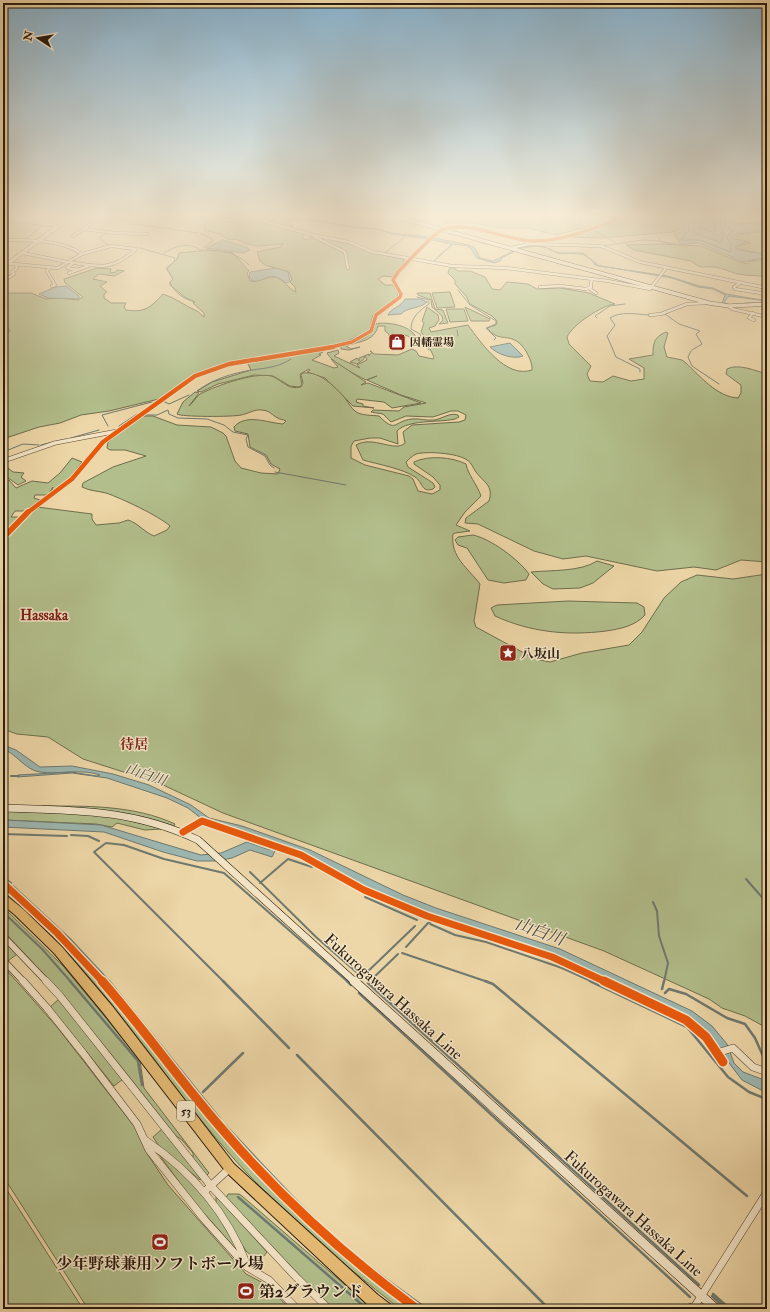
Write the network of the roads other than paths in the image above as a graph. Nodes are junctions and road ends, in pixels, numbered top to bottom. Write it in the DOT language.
graph roads {
  1 [pos="51,277"];
  2 [pos="395,277"];
  3 [pos="572,277"];
  4 [pos="617,277"];
  5 [pos="659,277"];
  6 [pos="712,277"];
  7 [pos="592,280"];
  8 [pos="740,283"];
  9 [pos="52,286"];
  10 [pos="540,287"];
  11 [pos="591,287"];
  12 [pos="652,287"];
  13 [pos="767,288"];
  14 [pos="596,293"];
  15 [pos="767,294"];
  16 [pos="706,303"];
  17 [pos="767,304"];
  18 [pos="729,306"];
  19 [pos="753,314"];
  20 [pos="650,315"];
  21 [pos="767,317"];
  22 [pos="754,320"];
  23 [pos="118,431"];
  24 [pos="3,461"];
  25 [pos="3,538"];
  26 [pos="3,808"];
  27 [pos="183,832"];
  28 [pos="3,883"];
  29 [pos="3,899"];
  30 [pos="3,936"];
  31 [pos="3,960"];
  32 [pos="717,1053"];
  33 [pos="723,1062"];
  34 [pos="766,1071"];
  35 [pos="144,1139"];
  36 [pos="230,1168"];
  37 [pos="211,1186"];
  38 [pos="204,1192"];
  39 [pos="767,1192"];
  40 [pos="247,1266"];
  41 [pos="701,1295"];
  42 [pos="297,1309"];
  43 [pos="329,1309"];
  44 [pos="385,1309"];
  45 [pos="416,1309"];
  46 [pos="693,1309"];
  47 [pos="716,1309"];
  1 -- 9 [label="street"];
  2 -- 23 [label="street"];
  3 -- 7 [label="street"];
  4 -- 12 [label="main road"];
  5 -- 12 [label="street"];
  6 -- 8 [label="street"];
  7 -- 11 [label="street"];
  7 -- 12 [label="street"];
  8 -- 13 [label="street"];
  8 -- 15 [label="street"];
  10 -- 11 [label="street"];
  11 -- 14 [label="street"];
  12 -- 16 [label="main road"];
  16 -- 18 [label="main road"];
  16 -- 20 [label="street"];
  17 -- 18 [label="main road"];
  18 -- 19 [label="street"];
  19 -- 21 [label="street"];
  19 -- 22 [label="street"];
  23 -- 24 [label="street"];
  23 -- 25 [label="street"];
  26 -- 27 [label="main road, Fukurogawara Hassaka Line"];
  27 -- 32 [label="street"];
  27 -- 41 [label="main road, Fukurogawara Hassaka Line"];
  28 -- 45 [label="street"];
  29 -- 36 [label="highway, 53"];
  30 -- 37 [label="street"];
  31 -- 35 [label="street"];
  32 -- 33 [label="street"];
  32 -- 34 [label="street"];
  35 -- 38 [label="street"];
  35 -- 40 [label="street"];
  36 -- 37 [label="street"];
  36 -- 44 [label="highway, 53"];
  37 -- 38 [label="street"];
  37 -- 43 [label="street"];
  38 -- 40 [label="street"];
  39 -- 41 [label="street"];
  40 -- 42 [label="street"];
  41 -- 46 [label="street"];
  41 -- 47 [label="main road, Fukurogawara Hassaka Line"];
}
